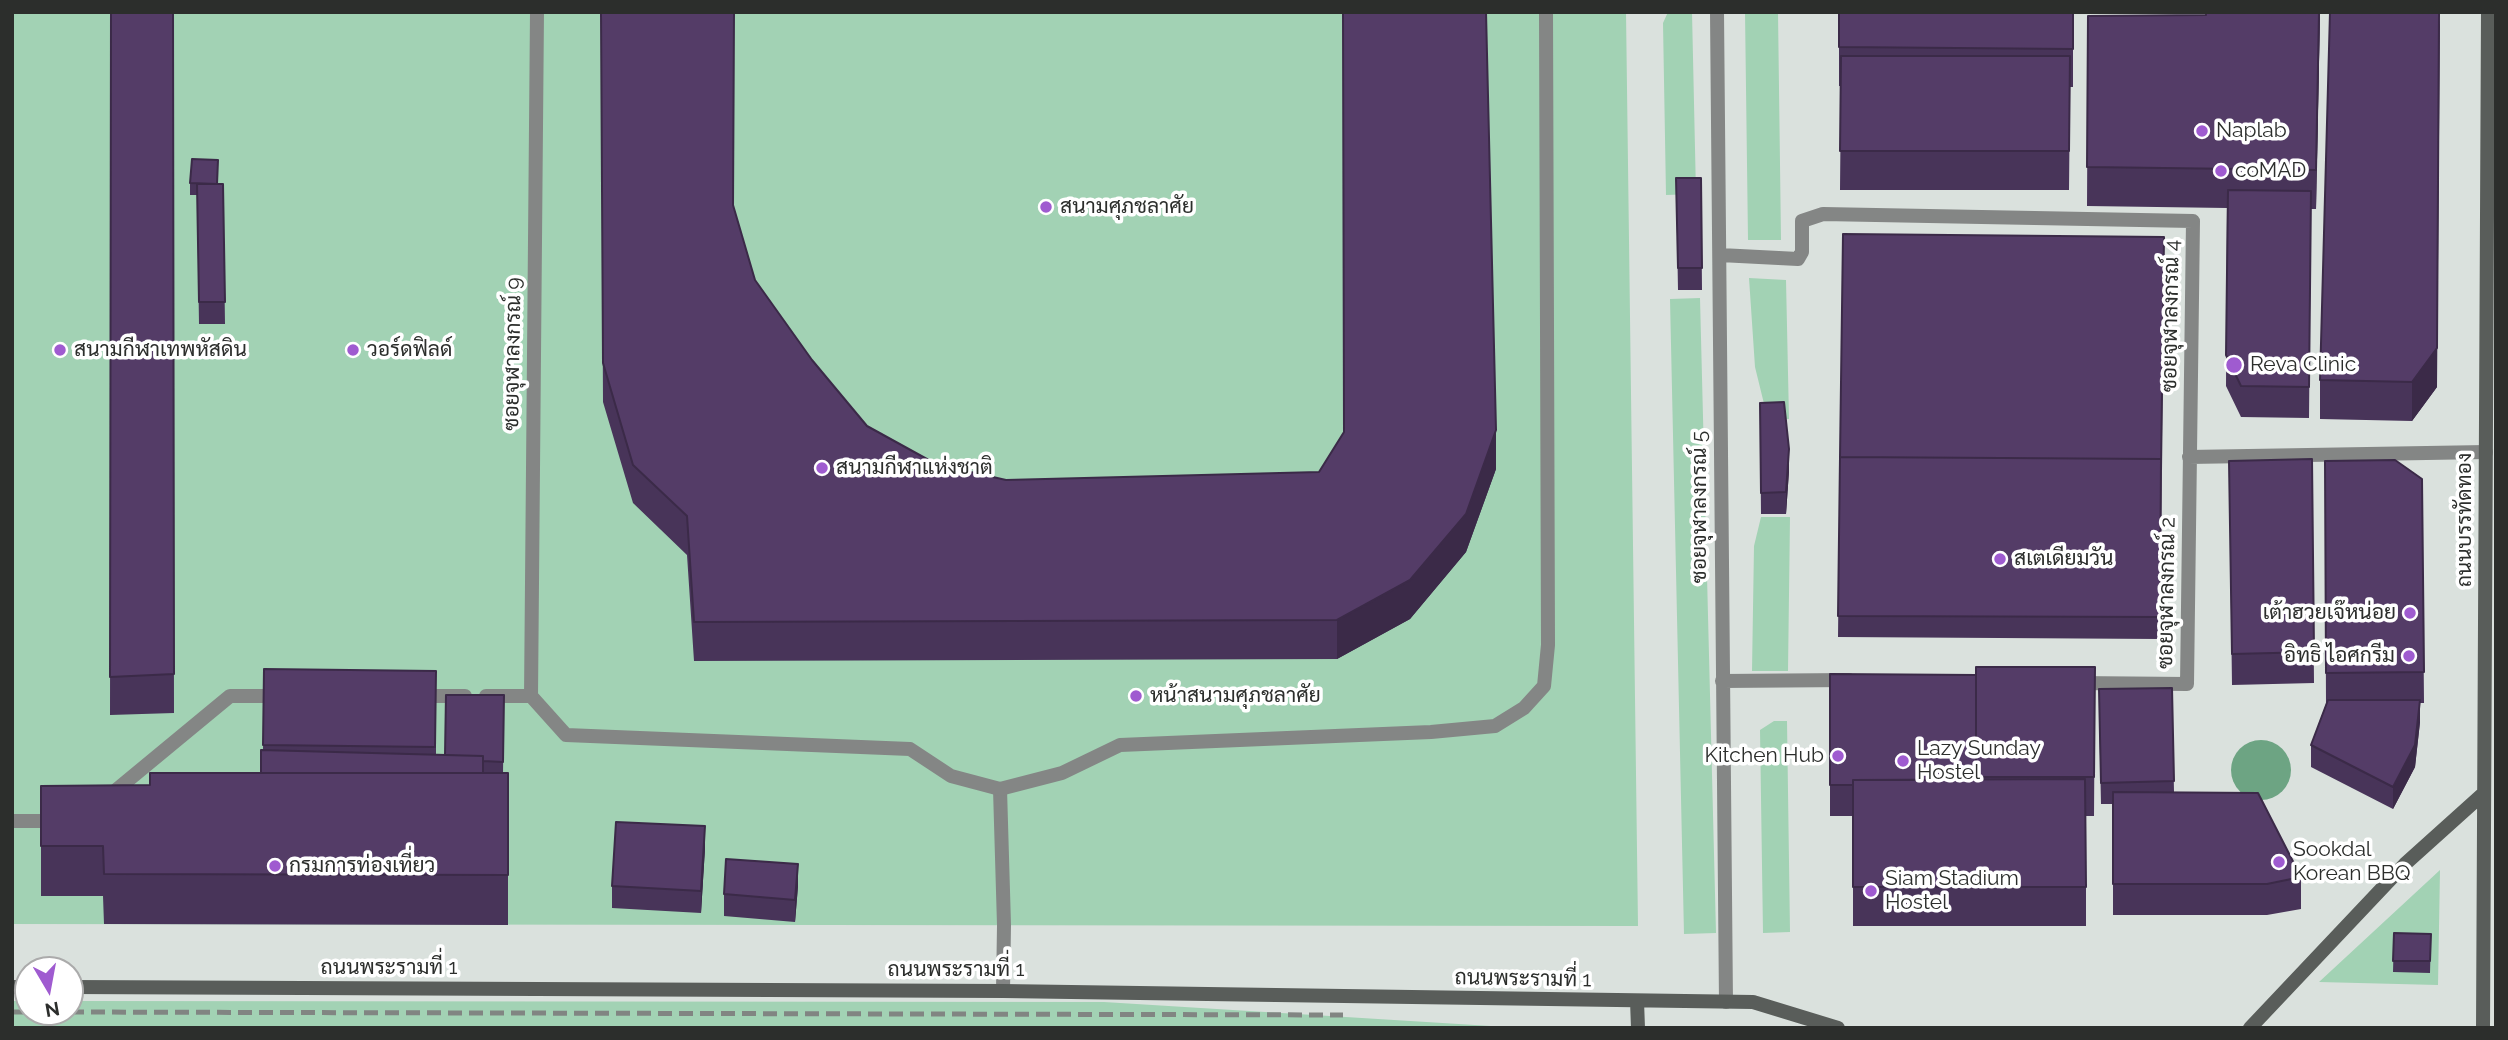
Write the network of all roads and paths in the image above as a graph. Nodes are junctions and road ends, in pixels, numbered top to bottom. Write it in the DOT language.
graph roads {
  1 [pos="537,12"];
  2 [pos="1546,12"];
  3 [pos="1717,12"];
  4 [pos="2488,12"];
  5 [pos="1720,255"];
  6 [pos="2486,452"];
  7 [pos="2189,457"];
  8 [pos="2491,567"];
  9 [pos="1863,680"];
  10 [pos="1722,681"];
  11 [pos="2065,683"];
  12 [pos="298,696"];
  13 [pos="408,696"];
  14 [pos="531,696"];
  15 [pos="1000,789"];
  16 [pos="2484,793"];
  17 [pos="98,805"];
  18 [pos="2496,805"];
  19 [pos="12,821"];
  20 [pos="78,821"];
  21 [pos="84,988"];
  22 [pos="1003,991"];
  23 [pos="1637,1001"];
  24 [pos="1726,1002"];
  25 [pos="1638,1028"];
  26 [pos="1838,1028"];
  27 [pos="2249,1028"];
  28 [pos="2483,1028"];
  1 -- 14 [label="street, ซอยจุฬาลงกรณ์ 9"];
  2 -- 15 [label="street"];
  3 -- 5 [label="street, ซอยจุฬาลงกรณ์ 5"];
  4 -- 6 [label="main road, ถนนบรรทัดทอง"];
  5 -- 7 [label="street, ซอยจุฬาลงกรณ์ 4"];
  5 -- 10 [label="street, ซอยจุฬาลงกรณ์ 5"];
  6 -- 7 [label="street"];
  6 -- 8 [label="main road, ถนนบรรทัดทอง"];
  7 -- 11 [label="street, ซอยจุฬาลงกรณ์ 2"];
  8 -- 16 [label="main road, ถนนบรรทัดทอง"];
  9 -- 10 [label="street"];
  10 -- 24 [label="street, ซอยจุฬาลงกรณ์ 5"];
  12 -- 17 [label="street"];
  13 -- 14 [label="street"];
  14 -- 15 [label="street"];
  15 -- 22 [label="street"];
  16 -- 18 [label="main road"];
  16 -- 27 [label="main road"];
  16 -- 28 [label="main road, ถนนบรรทัดทอง"];
  19 -- 20 [label="street"];
  21 -- 22 [label="main road, ถนนพระรามที่ 1"];
  22 -- 23 [label="main road, ถนนพระรามที่ 1"];
  23 -- 24 [label="main road, ถนนพระรามที่ 1"];
  23 -- 25 [label="main road"];
  24 -- 26 [label="main road, ถนนพระรามที่ 1"];
}
